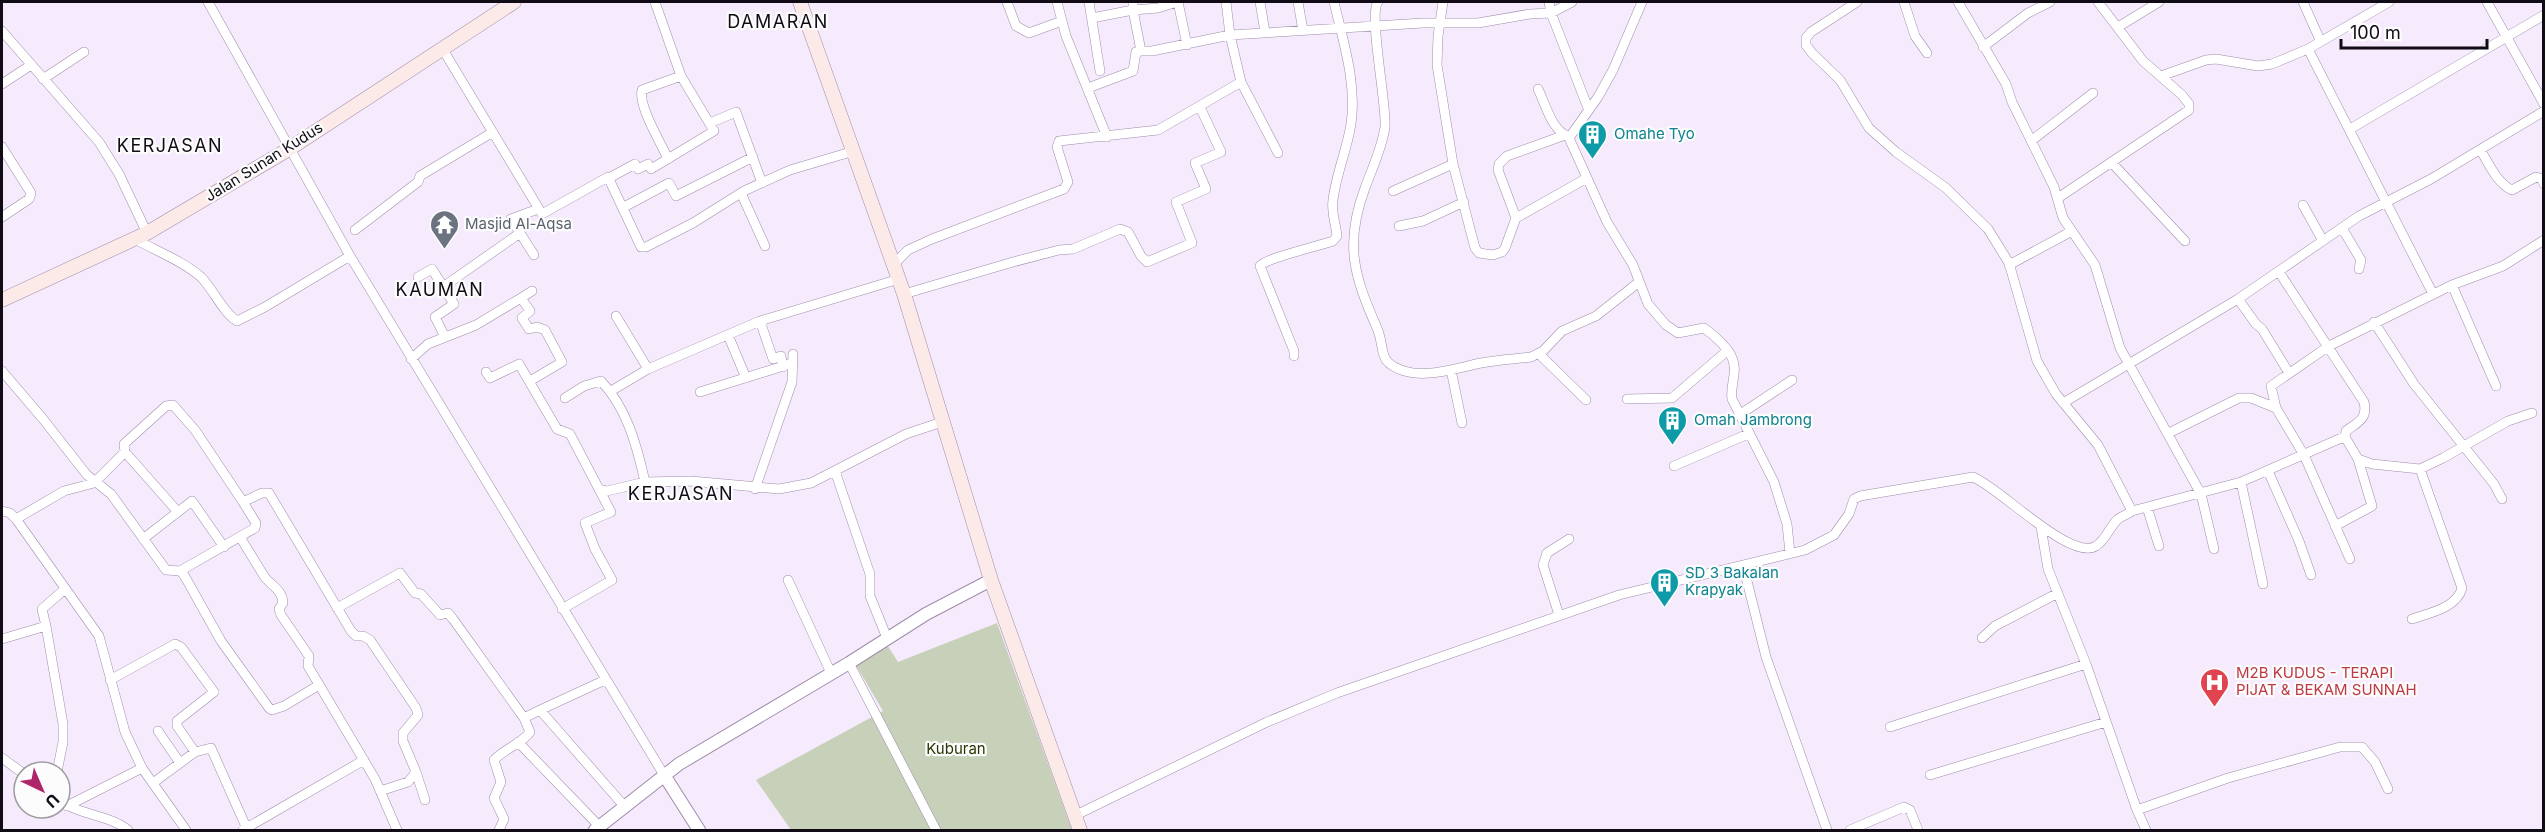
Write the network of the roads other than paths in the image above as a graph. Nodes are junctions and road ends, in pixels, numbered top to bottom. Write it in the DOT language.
graph roads {
  1 [pos="208,2"];
  2 [pos="514,2"];
  3 [pos="655,2"];
  4 [pos="800,2"];
  5 [pos="1007,2"];
  6 [pos="1089,2"];
  7 [pos="1178,2"];
  8 [pos="1226,2"];
  9 [pos="1260,2"];
  10 [pos="1298,2"];
  11 [pos="1334,2"];
  12 [pos="1443,2"];
  13 [pos="1549,2"];
  14 [pos="1572,2"];
  15 [pos="1642,2"];
  16 [pos="1857,2"];
  17 [pos="1904,2"];
  18 [pos="1958,2"];
  19 [pos="2050,2"];
  20 [pos="2098,2"];
  21 [pos="2159,2"];
  22 [pos="2303,2"];
  23 [pos="2389,2"];
  24 [pos="2487,2"];
  25 [pos="1054,3"];
  26 [pos="1374,3"];
  27 [pos="1133,6"];
  28 [pos="1551,12"];
  29 [pos="2544,15"];
  30 [pos="1092,18"];
  31 [pos="1062,21"];
  32 [pos="1441,23"];
  33 [pos="1377,27"];
  34 [pos="2118,27"];
  35 [pos="1340,29"];
  36 [pos="2,31"];
  37 [pos="1303,31"];
  38 [pos="1265,32"];
  39 [pos="1230,35"];
  40 [pos="2507,37"];
  41 [pos="2320,40"];
  42 [pos="1187,45"];
  43 [pos="1983,47"];
  44 [pos="442,48"];
  45 [pos="2308,49"];
  46 [pos="1141,51"];
  47 [pos="84,52"];
  48 [pos="1927,53"];
  49 [pos="31,65"];
  50 [pos="1100,71"];
  51 [pos="681,76"];
  52 [pos="2161,76"];
  53 [pos="43,79"];
  54 [pos="1242,82"];
  55 [pos="2,84"];
  56 [pos="1088,88"];
  57 [pos="1538,89"];
  58 [pos="2092,93"];
  59 [pos="2544,104"];
  60 [pos="1200,106"];
  61 [pos="1588,108"];
  62 [pos="2544,111"];
  63 [pos="710,123"];
  64 [pos="2350,129"];
  65 [pos="493,132"];
  66 [pos="1107,136"];
  67 [pos="1567,136"];
  68 [pos="2031,141"];
  69 [pos="2,147"];
  70 [pos="289,149"];
  71 [pos="854,151"];
  72 [pos="2481,151"];
  73 [pos="1278,153"];
  74 [pos="753,157"];
  75 [pos="668,159"];
  76 [pos="2112,163"];
  77 [pos="1453,164"];
  78 [pos="609,178"];
  79 [pos="1587,178"];
  80 [pos="762,183"];
  81 [pos="2544,184"];
  82 [pos="1393,190"];
  83 [pos="741,193"];
  84 [pos="2058,198"];
  85 [pos="2386,201"];
  86 [pos="1464,202"];
  87 [pos="2303,205"];
  88 [pos="624,207"];
  89 [pos="538,209"];
  90 [pos="2,217"];
  91 [pos="1516,218"];
  92 [pos="1399,226"];
  93 [pos="2342,228"];
  94 [pos="356,230"];
  95 [pos="2072,231"];
  96 [pos="520,233"];
  97 [pos="141,236"];
  98 [pos="2544,240"];
  99 [pos="2185,241"];
  100 [pos="2324,241"];
  101 [pos="765,246"];
  102 [pos="534,255"];
  103 [pos="350,256"];
  104 [pos="894,264"];
  105 [pos="2009,265"];
  106 [pos="2359,269"];
  107 [pos="2279,272"];
  108 [pos="418,277"];
  109 [pos="899,279"];
  110 [pos="1639,282"];
  111 [pos="2452,285"];
  112 [pos="443,287"];
  113 [pos="532,291"];
  114 [pos="904,294"];
  115 [pos="2433,294"];
  116 [pos="522,297"];
  117 [pos="2,298"];
  118 [pos="2238,299"];
  119 [pos="616,316"];
  120 [pos="760,321"];
  121 [pos="2374,322"];
  122 [pos="728,335"];
  123 [pos="445,337"];
  124 [pos="2329,346"];
  125 [pos="1727,351"];
  126 [pos="1539,354"];
  127 [pos="1294,356"];
  128 [pos="411,359"];
  129 [pos="2128,365"];
  130 [pos="783,367"];
  131 [pos="648,369"];
  132 [pos="1451,370"];
  133 [pos="2,371"];
  134 [pos="486,372"];
  135 [pos="2289,373"];
  136 [pos="746,378"];
  137 [pos="1792,380"];
  138 [pos="530,381"];
  139 [pos="2496,386"];
  140 [pos="611,391"];
  141 [pos="700,392"];
  142 [pos="566,398"];
  143 [pos="1627,399"];
  144 [pos="1586,400"];
  145 [pos="2063,403"];
  146 [pos="2276,408"];
  147 [pos="2532,413"];
  148 [pos="1739,415"];
  149 [pos="942,422"];
  150 [pos="1462,423"];
  151 [pos="2169,433"];
  152 [pos="1748,434"];
  153 [pos="2346,437"];
  154 [pos="2464,445"];
  155 [pos="124,453"];
  156 [pos="2304,455"];
  157 [pos="2358,459"];
  158 [pos="1674,466"];
  159 [pos="2420,469"];
  160 [pos="836,471"];
  161 [pos="2268,471"];
  162 [pos="645,482"];
  163 [pos="2241,482"];
  164 [pos="94,483"];
  165 [pos="599,489"];
  166 [pos="755,489"];
  167 [pos="2201,494"];
  168 [pos="2502,499"];
  169 [pos="243,502"];
  170 [pos="2147,507"];
  171 [pos="2,511"];
  172 [pos="177,511"];
  173 [pos="2132,511"];
  174 [pos="16,519"];
  175 [pos="2335,526"];
  176 [pos="2041,527"];
  177 [pos="240,537"];
  178 [pos="143,539"];
  179 [pos="1569,539"];
  180 [pos="2159,546"];
  181 [pos="224,547"];
  182 [pos="2214,549"];
  183 [pos="1790,553"];
  184 [pos="2350,559"];
  185 [pos="1743,565"];
  186 [pos="180,571"];
  187 [pos="2311,575"];
  188 [pos="788,580"];
  189 [pos="991,580"];
  190 [pos="2263,584"];
  191 [pos="65,589"];
  192 [pos="2058,593"];
  193 [pos="337,608"];
  194 [pos="562,609"];
  195 [pos="1559,615"];
  196 [pos="2412,619"];
  197 [pos="46,626"];
  198 [pos="887,638"];
  199 [pos="1982,638"];
  200 [pos="2,639"];
  201 [pos="849,663"];
  202 [pos="2086,664"];
  203 [pos="831,673"];
  204 [pos="110,680"];
  205 [pos="605,680"];
  206 [pos="320,685"];
  207 [pos="540,710"];
  208 [pos="524,718"];
  209 [pos="2106,722"];
  210 [pos="1890,727"];
  211 [pos="159,731"];
  212 [pos="518,742"];
  213 [pos="195,752"];
  214 [pos="59,760"];
  215 [pos="364,760"];
  216 [pos="180,763"];
  217 [pos="142,768"];
  218 [pos="416,772"];
  219 [pos="664,775"];
  220 [pos="1930,775"];
  221 [pos="153,783"];
  222 [pos="2388,789"];
  223 [pos="380,791"];
  224 [pos="72,799"];
  225 [pos="425,800"];
  226 [pos="72,807"];
  227 [pos="625,807"];
  228 [pos="2137,810"];
  229 [pos="1074,816"];
  230 [pos="597,829"];
  231 [pos="245,830"];
  232 [pos="128,831"];
  233 [pos="186,831"];
  234 [pos="397,831"];
  235 [pos="499,831"];
  236 [pos="699,831"];
  237 [pos="936,831"];
  238 [pos="1080,831"];
  239 [pos="1827,831"];
  240 [pos="1850,831"];
  241 [pos="1918,831"];
  242 [pos="2146,831"];
  1 -- 70 [label="street"];
  2 -- 44 [label="main road, Jalan Sunan Kudus"];
  3 -- 51 [label="street"];
  4 -- 71 [label="main road"];
  5 -- 31 [label="street"];
  6 -- 30 [label="street"];
  7 -- 27 [label="street"];
  7 -- 42 [label="street"];
  8 -- 39 [label="street"];
  9 -- 38 [label="street"];
  10 -- 37 [label="street"];
  11 -- 35 [label="street"];
  12 -- 32 [label="street"];
  13 -- 28 [label="street"];
  14 -- 28 [label="street"];
  15 -- 61 [label="street"];
  16 -- 105 [label="street"];
  17 -- 48 [label="street"];
  18 -- 43 [label="street"];
  19 -- 43 [label="street"];
  20 -- 34 [label="street"];
  21 -- 34 [label="street"];
  22 -- 41 [label="street"];
  23 -- 41 [label="street"];
  24 -- 40 [label="street"];
  25 -- 31 [label="street"];
  26 -- 33 [label="street"];
  27 -- 30 [label="street"];
  27 -- 46 [label="street"];
  28 -- 32 [label="street"];
  28 -- 61 [label="street"];
  29 -- 40 [label="street"];
  30 -- 50 [label="street"];
  31 -- 56 [label="street"];
  32 -- 33 [label="street"];
  32 -- 77 [label="street"];
  33 -- 35 [label="street"];
  33 -- 132 [label="street"];
  34 -- 52 [label="street"];
  35 -- 37 [label="street"];
  35 -- 127 [label="street"];
  36 -- 49 [label="street"];
  37 -- 38 [label="street"];
  38 -- 39 [label="street"];
  39 -- 42 [label="street"];
  39 -- 54 [label="street"];
  40 -- 59 [label="street"];
  40 -- 64 [label="street"];
  41 -- 45 [label="street"];
  42 -- 46 [label="street"];
  43 -- 68 [label="street"];
  44 -- 65 [label="street"];
  44 -- 70 [label="main road, Jalan Sunan Kudus"];
  45 -- 52 [label="street"];
  45 -- 64 [label="street"];
  46 -- 56 [label="street"];
  47 -- 53 [label="street"];
  49 -- 53 [label="street"];
  49 -- 55 [label="street"];
  51 -- 63 [label="street"];
  51 -- 75 [label="street"];
  52 -- 76 [label="street"];
  53 -- 97 [label="street"];
  54 -- 60 [label="street"];
  54 -- 73 [label="street"];
  56 -- 66 [label="street"];
  57 -- 67 [label="street"];
  58 -- 68 [label="street"];
  60 -- 66 [label="street"];
  60 -- 114 [label="street"];
  61 -- 67 [label="street"];
  62 -- 72 [label="street"];
  63 -- 74 [label="street"];
  63 -- 75 [label="street"];
  64 -- 85 [label="street"];
  65 -- 89 [label="street"];
  65 -- 94 [label="street"];
  66 -- 104 [label="street"];
  67 -- 79 [label="street"];
  67 -- 91 [label="street"];
  68 -- 84 [label="street"];
  69 -- 90 [label="street"];
  70 -- 97 [label="main road, Jalan Sunan Kudus"];
  70 -- 103 [label="street"];
  71 -- 80 [label="street"];
  71 -- 104 [label="main road"];
  72 -- 81 [label="street"];
  72 -- 85 [label="street"];
  74 -- 80 [label="street"];
  74 -- 88 [label="street"];
  75 -- 78 [label="street"];
  76 -- 84 [label="street"];
  76 -- 99 [label="street"];
  77 -- 82 [label="street"];
  77 -- 86 [label="street"];
  78 -- 88 [label="street"];
  78 -- 89 [label="street"];
  79 -- 91 [label="street"];
  79 -- 110 [label="street"];
  80 -- 83 [label="street"];
  83 -- 88 [label="street"];
  83 -- 101 [label="street"];
  84 -- 95 [label="street"];
  85 -- 93 [label="street"];
  85 -- 115 [label="street"];
  86 -- 91 [label="street"];
  86 -- 92 [label="street"];
  87 -- 100 [label="street"];
  89 -- 96 [label="street"];
  93 -- 100 [label="street"];
  93 -- 106 [label="street"];
  95 -- 105 [label="street"];
  95 -- 129 [label="street"];
  96 -- 102 [label="street"];
  96 -- 112 [label="street"];
  97 -- 103 [label="street"];
  97 -- 117 [label="main road, Jalan Sunan Kudus"];
  98 -- 111 [label="street"];
  100 -- 107 [label="street"];
  103 -- 128 [label="street"];
  104 -- 109 [label="main road"];
  105 -- 145 [label="street"];
  107 -- 118 [label="street"];
  107 -- 124 [label="street"];
  108 -- 112 [label="street"];
  109 -- 114 [label="main road"];
  109 -- 120 [label="street"];
  110 -- 125 [label="street"];
  110 -- 126 [label="street"];
  111 -- 115 [label="street"];
  111 -- 139 [label="street"];
  112 -- 123 [label="street"];
  113 -- 116 [label="street"];
  114 -- 149 [label="main road"];
  115 -- 121 [label="street"];
  116 -- 123 [label="street"];
  116 -- 138 [label="street"];
  118 -- 129 [label="street"];
  118 -- 135 [label="street"];
  119 -- 131 [label="street"];
  120 -- 122 [label="street"];
  120 -- 130 [label="street"];
  121 -- 124 [label="street"];
  121 -- 154 [label="street"];
  122 -- 131 [label="street"];
  122 -- 136 [label="street"];
  123 -- 128 [label="street"];
  124 -- 135 [label="street"];
  124 -- 153 [label="street"];
  125 -- 143 [label="street"];
  125 -- 148 [label="street"];
  126 -- 132 [label="street"];
  126 -- 144 [label="street"];
  128 -- 194 [label="street"];
  129 -- 145 [label="street"];
  129 -- 151 [label="street"];
  130 -- 136 [label="street"];
  130 -- 166 [label="street"];
  131 -- 140 [label="street"];
  132 -- 150 [label="street"];
  133 -- 164 [label="street"];
  134 -- 138 [label="street"];
  135 -- 146 [label="street"];
  136 -- 141 [label="street"];
  137 -- 148 [label="street"];
  138 -- 165 [label="street"];
  140 -- 142 [label="street"];
  140 -- 162 [label="street"];
  145 -- 173 [label="street"];
  146 -- 151 [label="street"];
  146 -- 156 [label="street"];
  147 -- 154 [label="street"];
  148 -- 152 [label="street"];
  149 -- 160 [label="street"];
  149 -- 189 [label="main road"];
  151 -- 167 [label="street"];
  152 -- 158 [label="street"];
  152 -- 183 [label="street"];
  153 -- 156 [label="street"];
  153 -- 157 [label="street"];
  154 -- 159 [label="street"];
  154 -- 168 [label="street"];
  155 -- 164 [label="street"];
  155 -- 169 [label="street"];
  155 -- 172 [label="street"];
  156 -- 161 [label="street"];
  156 -- 175 [label="street"];
  157 -- 159 [label="street"];
  157 -- 175 [label="street"];
  159 -- 196 [label="street"];
  160 -- 166 [label="street"];
  160 -- 198 [label="street"];
  161 -- 163 [label="street"];
  161 -- 187 [label="street"];
  162 -- 165 [label="street"];
  162 -- 166 [label="street"];
  163 -- 167 [label="street"];
  163 -- 190 [label="street"];
  164 -- 174 [label="street"];
  164 -- 178 [label="street"];
  165 -- 194 [label="street"];
  167 -- 170 [label="street"];
  167 -- 182 [label="street"];
  169 -- 177 [label="street"];
  169 -- 193 [label="street"];
  170 -- 173 [label="street"];
  170 -- 180 [label="street"];
  171 -- 174 [label="street"];
  172 -- 178 [label="street"];
  172 -- 181 [label="street"];
  173 -- 176 [label="street"];
  174 -- 191 [label="street"];
  175 -- 184 [label="street"];
  176 -- 183 [label="street"];
  176 -- 192 [label="street"];
  177 -- 181 [label="street"];
  177 -- 206 [label="street"];
  178 -- 186 [label="street"];
  179 -- 195 [label="street"];
  181 -- 186 [label="street"];
  183 -- 185 [label="street"];
  185 -- 195 [label="street"];
  185 -- 239 [label="street"];
  186 -- 206 [label="street"];
  188 -- 203 [label="street"];
  189 -- 198 [label="street"];
  189 -- 229 [label="main road"];
  191 -- 197 [label="street"];
  191 -- 204 [label="street"];
  192 -- 199 [label="street"];
  192 -- 202 [label="street"];
  193 -- 208 [label="street"];
  193 -- 218 [label="street"];
  194 -- 205 [label="street"];
  195 -- 229 [label="street"];
  197 -- 200 [label="street"];
  197 -- 214 [label="street"];
  198 -- 201 [label="street"];
  201 -- 203 [label="street"];
  201 -- 237 [label="street"];
  202 -- 209 [label="street"];
  202 -- 210 [label="street"];
  203 -- 219 [label="street"];
  204 -- 213 [label="street"];
  204 -- 217 [label="street"];
  205 -- 207 [label="street"];
  205 -- 219 [label="street"];
  206 -- 215 [label="street"];
  207 -- 208 [label="street"];
  207 -- 227 [label="street"];
  208 -- 212 [label="street"];
  209 -- 220 [label="street"];
  209 -- 228 [label="street"];
  211 -- 216 [label="street"];
  212 -- 230 [label="street"];
  212 -- 235 [label="street"];
  213 -- 216 [label="street"];
  213 -- 231 [label="street"];
  215 -- 223 [label="street"];
  215 -- 231 [label="street"];
  216 -- 221 [label="street"];
  217 -- 221 [label="street"];
  217 -- 224 [label="street"];
  218 -- 223 [label="street"];
  218 -- 225 [label="street"];
  219 -- 227 [label="street"];
  219 -- 236 [label="street"];
  221 -- 233 [label="street"];
  222 -- 228 [label="street"];
  223 -- 234 [label="street"];
  226 -- 232 [label="street"];
  227 -- 230 [label="street"];
  228 -- 242 [label="street"];
  229 -- 238 [label="main road"];
  240 -- 241 [label="street"];
}
